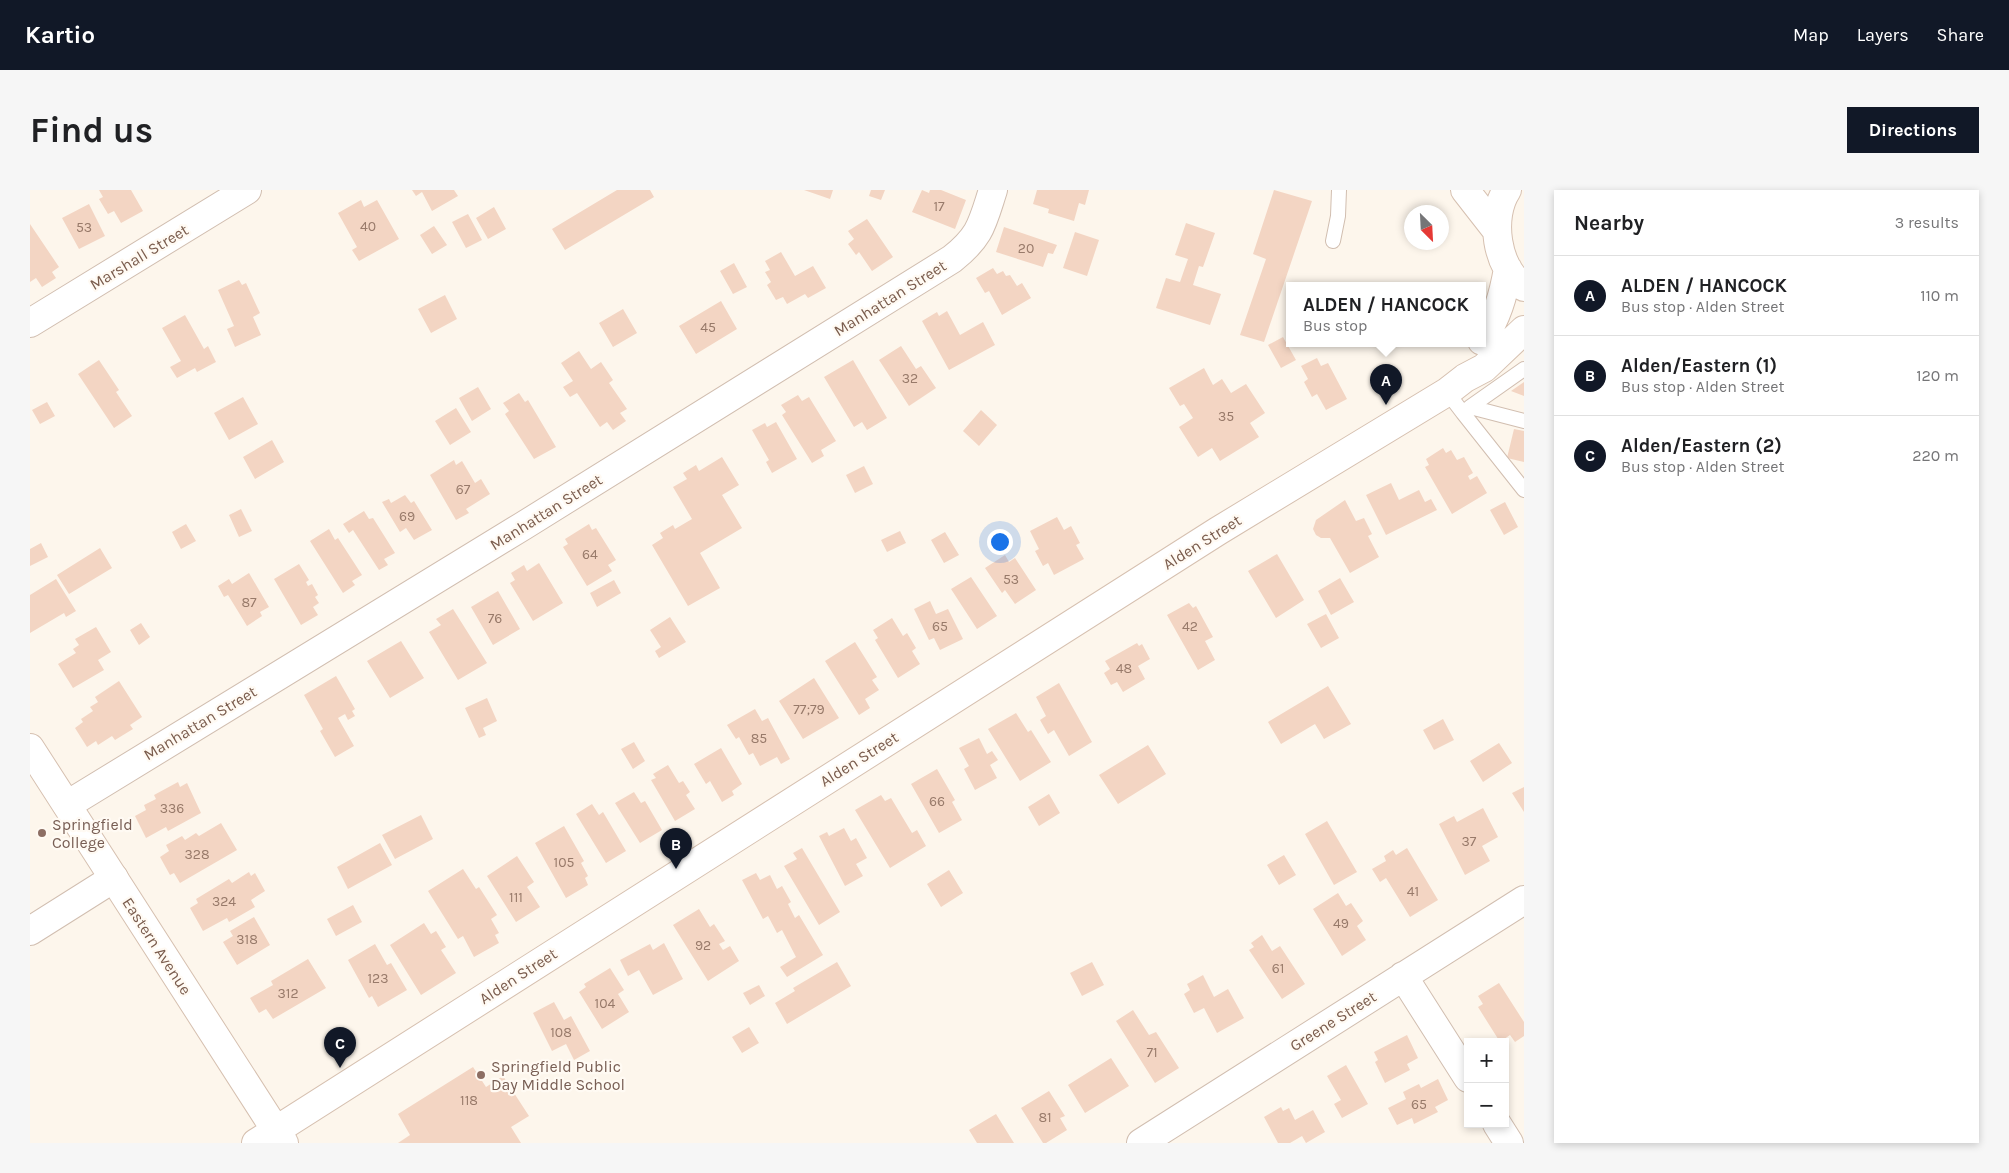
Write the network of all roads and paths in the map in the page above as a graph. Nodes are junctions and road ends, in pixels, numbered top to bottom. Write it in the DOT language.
graph roads {
  1 [pos="247,190"];
  2 [pos="993,190"];
  3 [pos="1339,190"];
  4 [pos="1465,190"];
  5 [pos="1508,190"];
  6 [pos="1497,231"];
  7 [pos="1333,241"];
  8 [pos="1516,278"];
  9 [pos="30,323"];
  10 [pos="1524,330"];
  11 [pos="1486,334"];
  12 [pos="1477,347"];
  13 [pos="1524,369"];
  14 [pos="1456,385"];
  15 [pos="1467,410"];
  16 [pos="1524,421"];
  17 [pos="1524,490"];
  18 [pos="30,748"];
  19 [pos="67,805"];
  20 [pos="114,878"];
  21 [pos="1524,900"];
  22 [pos="30,931"];
  23 [pos="1403,976"];
  24 [pos="1464,1072"];
  25 [pos="1500,1128"];
  26 [pos="272,1139"];
  27 [pos="1141,1143"];
  28 [pos="1509,1143"];
  1 -- 9 [label="street, Marshall Street"];
  2 -- 19 [label="street, Manhattan Street"];
  3 -- 7 [label="lane"];
  4 -- 6 [label="street"];
  5 -- 6 [label="street"];
  6 -- 8 [label="street"];
  8 -- 11 [label="street"];
  10 -- 14 [label="street, Alden Street"];
  12 -- 14 [label="street"];
  13 -- 15 [label="lane"];
  14 -- 15 [label="lane"];
  14 -- 26 [label="street, Alden Street"];
  15 -- 16 [label="lane"];
  15 -- 17 [label="lane"];
  18 -- 19 [label="street, Eastern Avenue"];
  19 -- 20 [label="street, Eastern Avenue"];
  20 -- 22 [label="street"];
  20 -- 26 [label="street, Eastern Avenue"];
  21 -- 23 [label="street, Greene Street"];
  23 -- 24 [label="street"];
  23 -- 27 [label="street, Greene Street"];
  25 -- 28 [label="street"];
}
